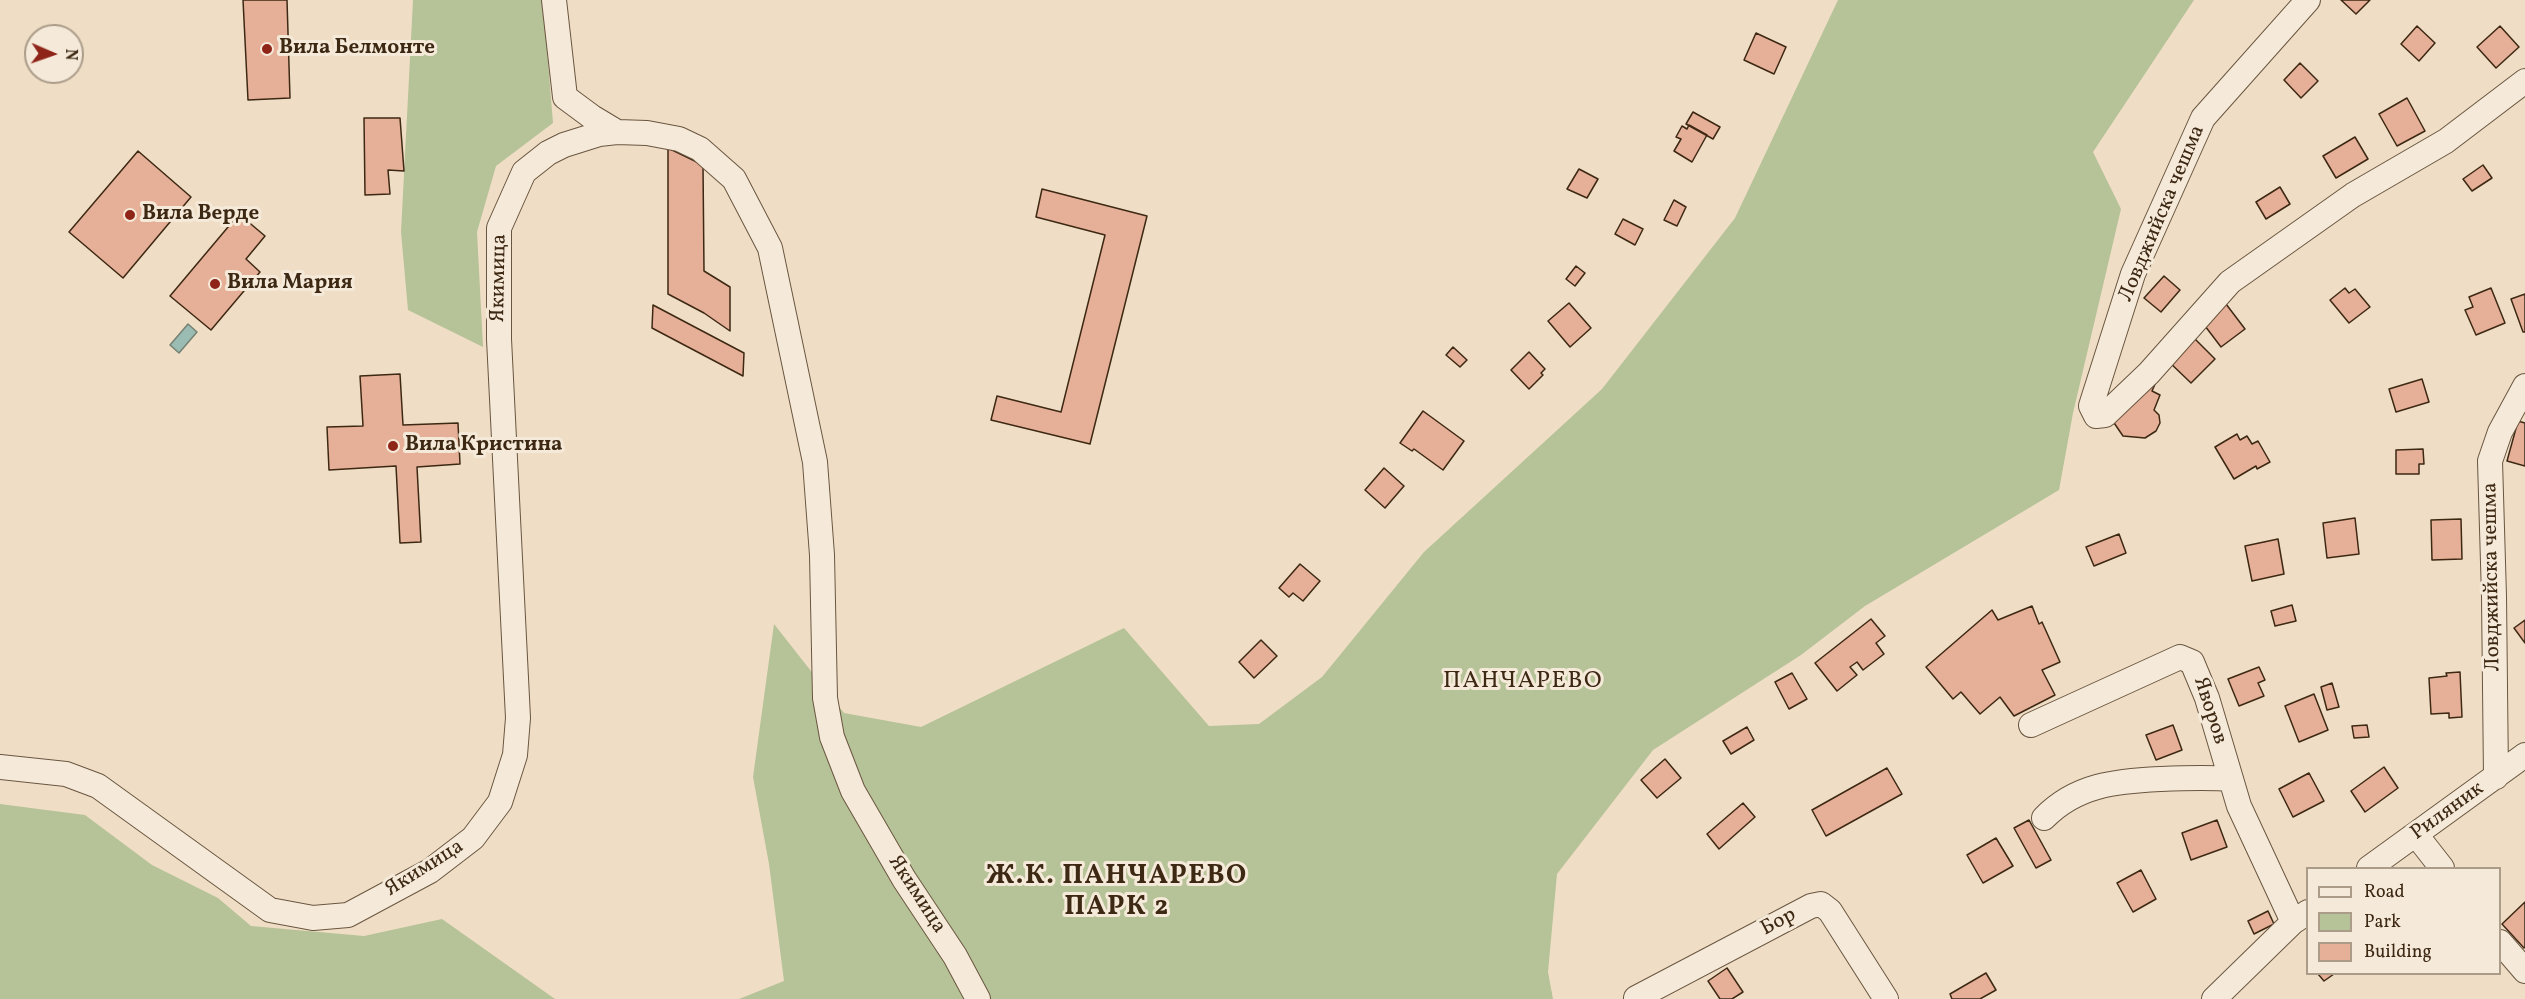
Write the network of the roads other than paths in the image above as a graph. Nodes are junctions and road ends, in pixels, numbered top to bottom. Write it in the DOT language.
graph roads {
  1 [pos="554,0"];
  2 [pos="2308,0"];
  3 [pos="2525,81"];
  4 [pos="617,132"];
  5 [pos="2525,386"];
  6 [pos="2031,725"];
  7 [pos="2525,755"];
  8 [pos="0,767"];
  9 [pos="2496,777"];
  10 [pos="2231,779"];
  11 [pos="2044,818"];
  12 [pos="2416,836"];
  13 [pos="2370,867"];
  14 [pos="2441,867"];
  15 [pos="2300,917"];
  16 [pos="2501,944"];
  17 [pos="2525,971"];
  18 [pos="1636,998"];
  19 [pos="978,999"];
  20 [pos="1886,999"];
  21 [pos="2214,999"];
  1 -- 4 [label="street"];
  2 -- 3 [label="street, Ловджийска чешма"];
  4 -- 8 [label="street, Якимица"];
  4 -- 19 [label="street, Якимица"];
  5 -- 9 [label="street, Ловджийска чешма"];
  6 -- 10 [label="street, Яворов"];
  7 -- 9 [label="street, Риляник"];
  9 -- 12 [label="street, Риляник"];
  10 -- 11 [label="street"];
  10 -- 15 [label="street, Яворов"];
  12 -- 13 [label="street, Риляник"];
  12 -- 14 [label="street"];
  15 -- 21 [label="street"];
  16 -- 17 [label="street"];
  18 -- 20 [label="street, Бор"];
}
